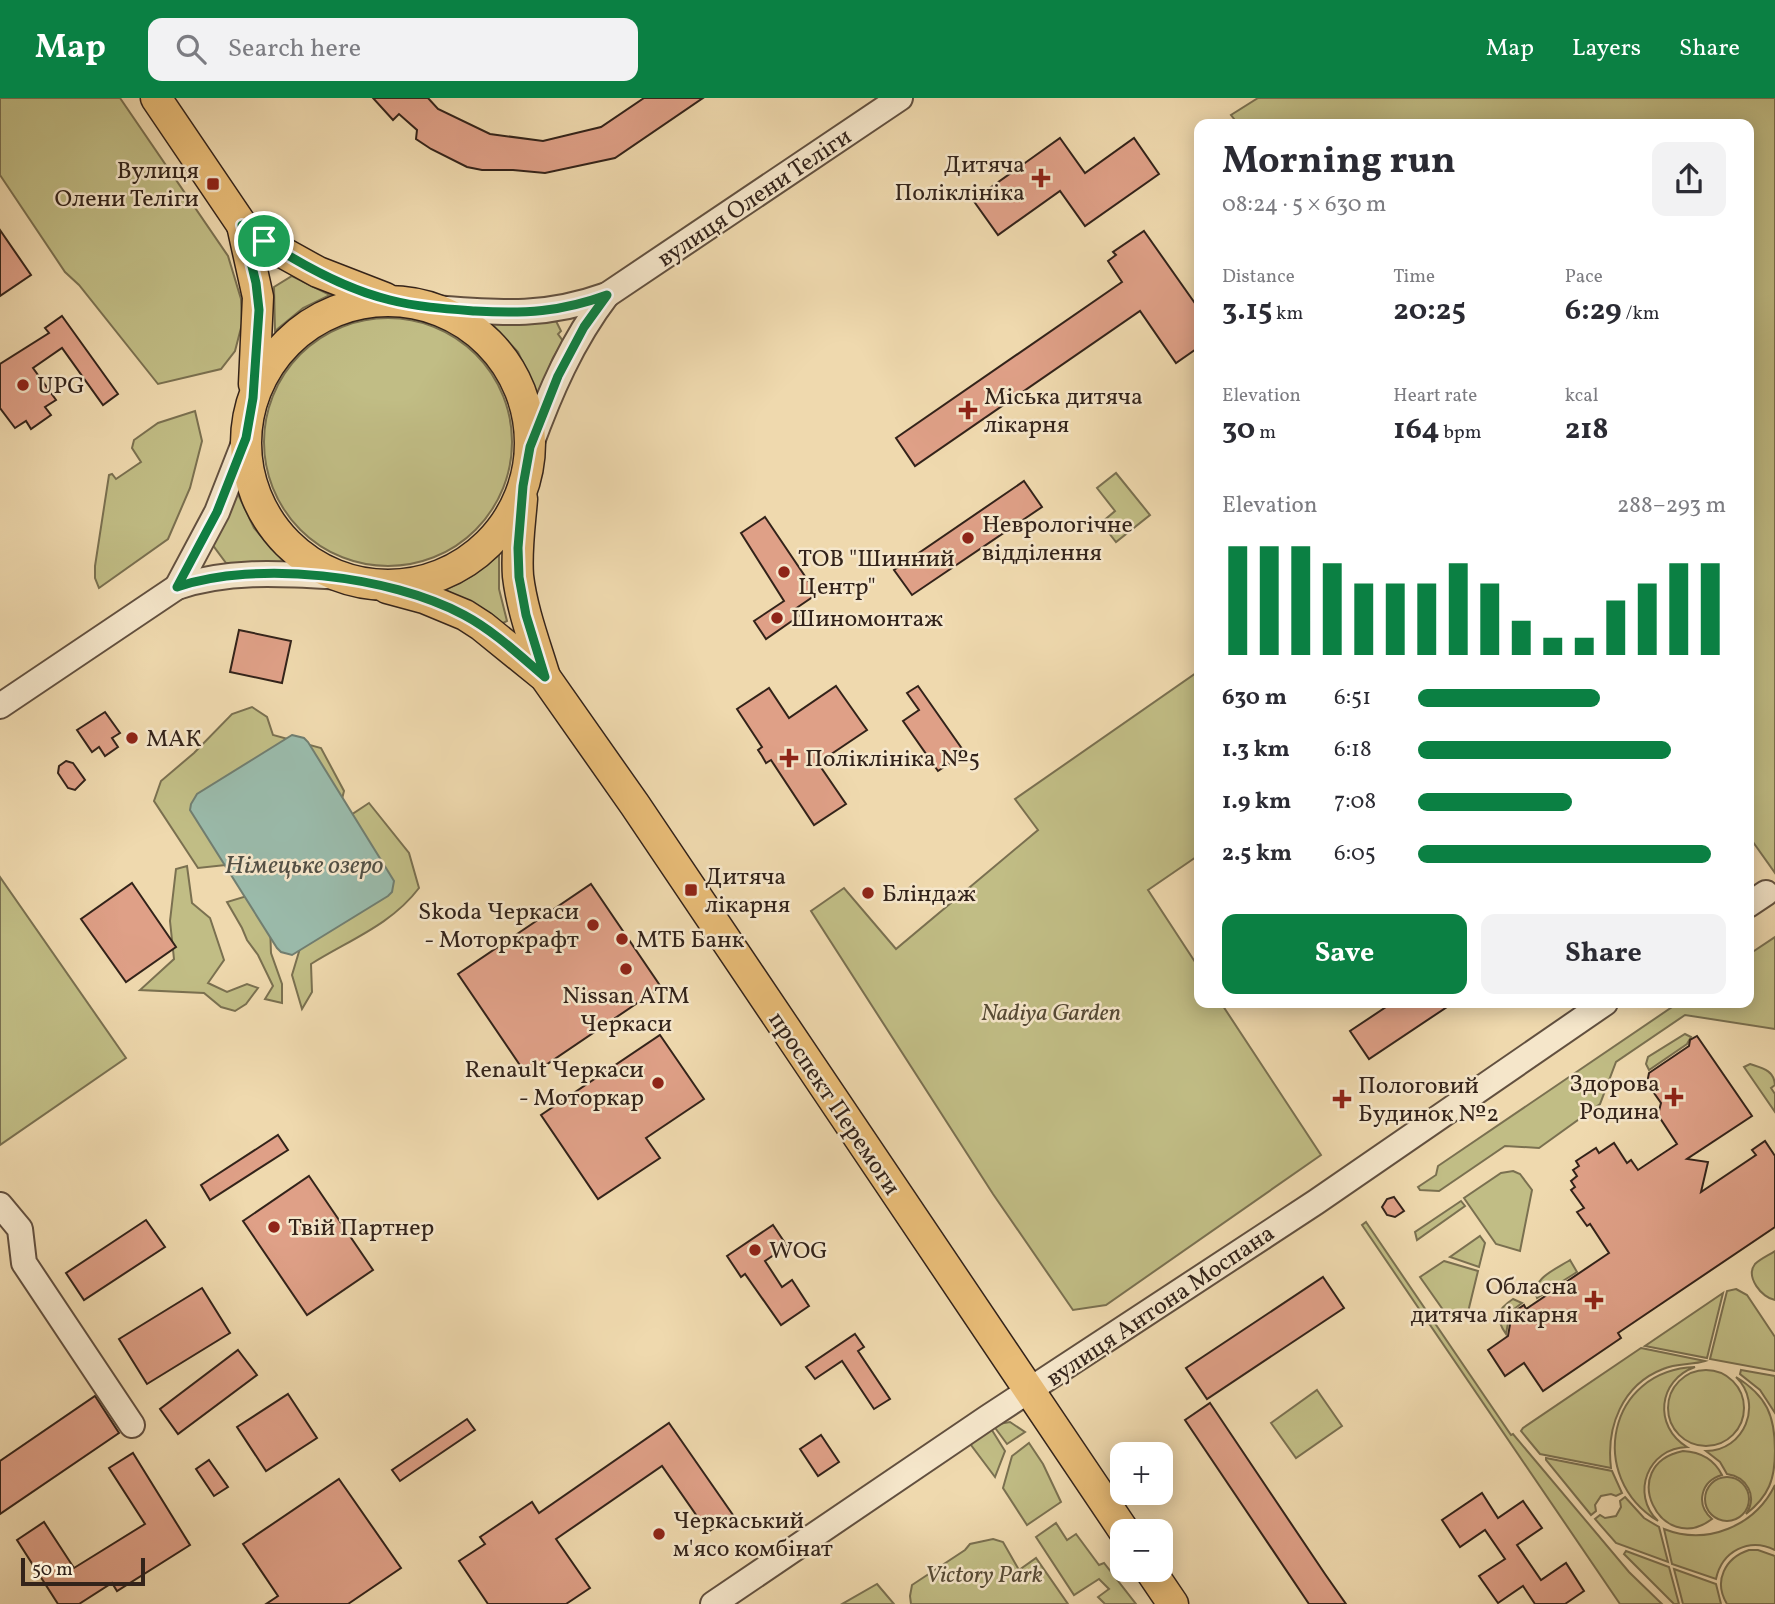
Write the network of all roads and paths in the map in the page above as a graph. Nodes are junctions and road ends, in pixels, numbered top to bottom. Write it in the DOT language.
graph roads {
  1 [pos="156,98"];
  2 [pos="900,98"];
  3 [pos="242,225"];
  4 [pos="607,295"];
  5 [pos="392,301"];
  6 [pos="432,307"];
  7 [pos="253,398"];
  8 [pos="246,438"];
  9 [pos="530,447"];
  10 [pos="523,486"];
  11 [pos="344,577"];
  12 [pos="177,587"];
  13 [pos="387,588"];
  14 [pos="545,677"];
  15 [pos="0,706"];
  16 [pos="1598,1008"];
  17 [pos="0,1205"];
  18 [pos="1029,1392"];
  19 [pos="132,1425"];
  20 [pos="1116,1519"];
  21 [pos="1158,1582"];
  22 [pos="713,1604"];
  23 [pos="1173,1604"];
  1 -- 3 [label="main road"];
  2 -- 4 [label="street, вулиця Олени Теліги"];
  3 -- 5 [label="main road"];
  3 -- 7 [label="main road"];
  4 -- 6 [label="street, вулиця Олени Теліги"];
  4 -- 9 [label="street, вулиця Олени Теліги"];
  5 -- 6 [label="main road"];
  5 -- 7 [label="main road"];
  6 -- 9 [label="main road"];
  7 -- 8 [label="main road, проспект Перемоги"];
  8 -- 11 [label="main road, проспект Перемоги"];
  8 -- 12 [label="street"];
  9 -- 10 [label="main road"];
  10 -- 13 [label="main road"];
  10 -- 14 [label="main road, проспект Перемоги"];
  11 -- 12 [label="street"];
  11 -- 13 [label="main road, проспект Перемоги"];
  12 -- 15 [label="street"];
  13 -- 14 [label="main road, проспект Перемоги"];
  14 -- 18 [label="main road, проспект Перемоги"];
  16 -- 18 [label="street, вулиця Антона Моспана"];
  17 -- 19 [label="street"];
  18 -- 20 [label="main road, проспект Перемоги"];
  18 -- 22 [label="street, вулиця Антона Моспана"];
  21 -- 23 [label="main road"];
}
